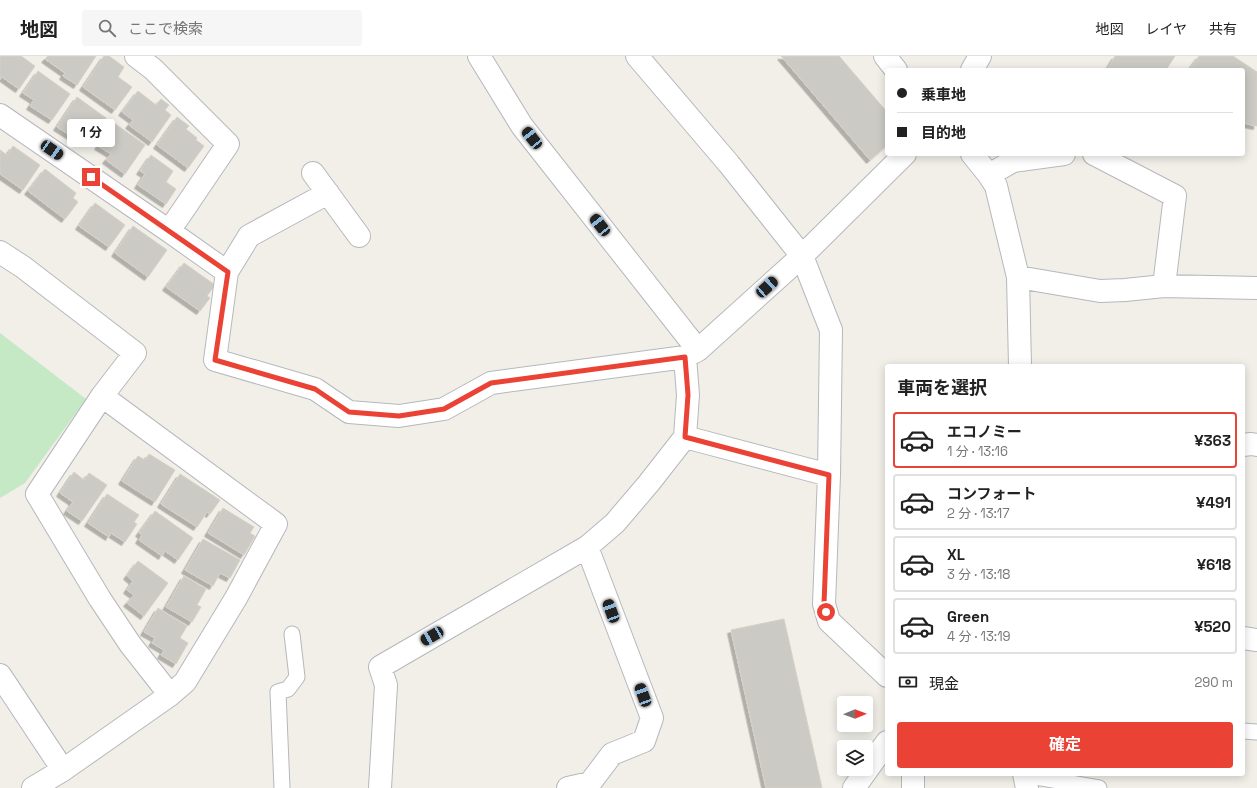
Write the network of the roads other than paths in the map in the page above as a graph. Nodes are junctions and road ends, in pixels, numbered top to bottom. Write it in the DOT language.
graph roads {
  1 [pos="136,56"];
  2 [pos="479,56"];
  3 [pos="637,56"];
  4 [pos="885,56"];
  5 [pos="980,56"];
  6 [pos="894,68"];
  7 [pos="973,68"];
  8 [pos="0,115"];
  9 [pos="903,156"];
  10 [pos="974,156"];
  11 [pos="1050,156"];
  12 [pos="1098,156"];
  13 [pos="313,174"];
  14 [pos="989,175"];
  15 [pos="328,193"];
  16 [pos="169,231"];
  17 [pos="359,236"];
  18 [pos="0,252"];
  19 [pos="802,256"];
  20 [pos="228,272"];
  21 [pos="1018,277"];
  22 [pos="1164,286"];
  23 [pos="1257,288"];
  24 [pos="692,353"];
  25 [pos="1020,364"];
  26 [pos="102,396"];
  27 [pos="685,437"];
  28 [pos="1245,445"];
  29 [pos="1257,445"];
  30 [pos="829,475"];
  31 [pos="587,547"];
  32 [pos="292,634"];
  33 [pos="1245,638"];
  34 [pos="1257,640"];
  35 [pos="885,674"];
  36 [pos="0,675"];
  37 [pos="170,695"];
  38 [pos="1245,731"];
  39 [pos="1257,732"];
  40 [pos="885,745"];
  41 [pos="63,770"];
  42 [pos="913,776"];
  43 [pos="1025,779"];
  44 [pos="33,788"];
  45 [pos="282,788"];
  46 [pos="380,788"];
  47 [pos="568,788"];
  48 [pos="854,788"];
  49 [pos="913,788"];
  50 [pos="1099,788"];
  1 -- 16 [label="street"];
  2 -- 24 [label="street"];
  3 -- 19 [label="street"];
  4 -- 6 [label="street"];
  5 -- 7 [label="street"];
  8 -- 16 [label="street"];
  9 -- 19 [label="street"];
  10 -- 14 [label="street"];
  11 -- 14 [label="street"];
  12 -- 22 [label="street"];
  13 -- 15 [label="street"];
  14 -- 21 [label="street"];
  15 -- 17 [label="street"];
  15 -- 20 [label="street"];
  16 -- 20 [label="street"];
  18 -- 26 [label="street"];
  19 -- 24 [label="street"];
  19 -- 30 [label="street"];
  20 -- 24 [label="street"];
  21 -- 22 [label="street"];
  21 -- 25 [label="street"];
  22 -- 23 [label="street"];
  24 -- 27 [label="street"];
  26 -- 37 [label="street"];
  26 -- 37 [label="street"];
  27 -- 30 [label="street"];
  27 -- 31 [label="street"];
  28 -- 29 [label="street"];
  30 -- 35 [label="street"];
  31 -- 46 [label="street"];
  31 -- 47 [label="street"];
  32 -- 45 [label="lane"];
  33 -- 34 [label="street"];
  36 -- 41 [label="street"];
  37 -- 41 [label="street"];
  38 -- 39 [label="lane"];
  40 -- 48 [label="street"];
  41 -- 44 [label="street"];
  42 -- 49 [label="street"];
  43 -- 50 [label="lane"];
}
